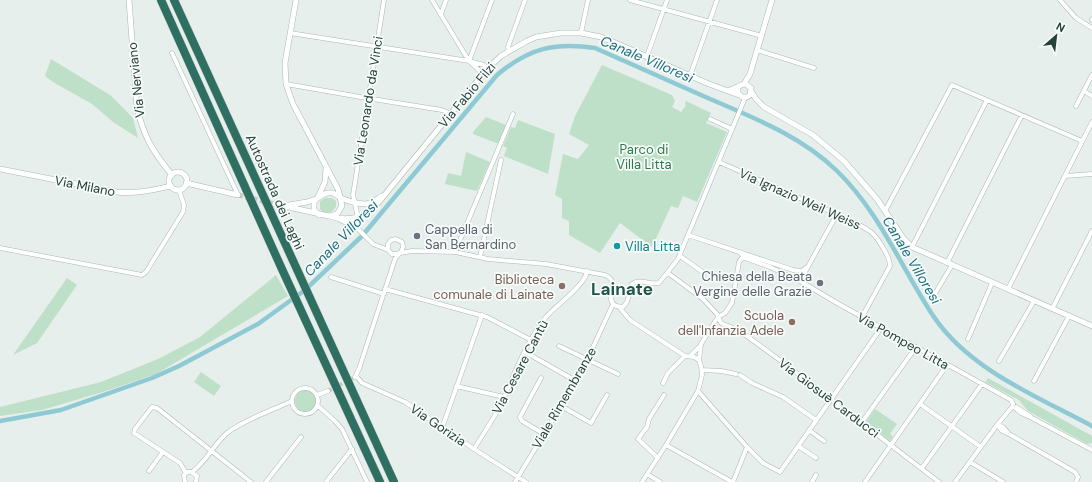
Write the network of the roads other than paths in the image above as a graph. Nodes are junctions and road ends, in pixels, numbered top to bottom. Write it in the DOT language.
graph roads {
  1 [pos="129,0"];
  2 [pos="160,0"];
  3 [pos="174,0"];
  4 [pos="384,0"];
  5 [pos="432,0"];
  6 [pos="446,0"];
  7 [pos="492,0"];
  8 [pos="525,0"];
  9 [pos="588,0"];
  10 [pos="630,0"];
  11 [pos="667,0"];
  12 [pos="717,0"];
  13 [pos="772,0"];
  14 [pos="1060,0"];
  15 [pos="296,1"];
  16 [pos="664,9"];
  17 [pos="440,14"];
  18 [pos="710,21"];
  19 [pos="1092,28"];
  20 [pos="291,31"];
  21 [pos="581,33"];
  22 [pos="762,36"];
  23 [pos="376,47"];
  24 [pos="757,50"];
  25 [pos="509,51"];
  26 [pos="172,53"];
  27 [pos="647,56"];
  28 [pos="469,61"];
  29 [pos="488,68"];
  30 [pos="814,68"];
  31 [pos="483,74"];
  32 [pos="750,74"];
  33 [pos="1092,75"];
  34 [pos="690,76"];
  35 [pos="286,84"];
  36 [pos="744,84"];
  37 [pos="738,88"];
  38 [pos="729,90"];
  39 [pos="1084,91"];
  40 [pos="739,95"];
  41 [pos="748,95"];
  42 [pos="1092,96"];
  43 [pos="368,98"];
  44 [pos="987,100"];
  45 [pos="1076,106"];
  46 [pos="451,114"];
  47 [pos="513,114"];
  48 [pos="1022,114"];
  49 [pos="710,119"];
  50 [pos="1092,122"];
  51 [pos="732,128"];
  52 [pos="1082,141"];
  53 [pos="501,160"];
  54 [pos="719,162"];
  55 [pos="326,167"];
  56 [pos="0,169"];
  57 [pos="1092,174"];
  58 [pos="172,175"];
  59 [pos="1065,176"];
  60 [pos="186,183"];
  61 [pos="171,186"];
  62 [pos="179,190"];
  63 [pos="238,195"];
  64 [pos="386,195"];
  65 [pos="317,198"];
  66 [pos="340,198"];
  67 [pos="355,202"];
  68 [pos="275,204"];
  69 [pos="284,206"];
  70 [pos="885,212"];
  71 [pos="837,214"];
  72 [pos="320,215"];
  73 [pos="329,216"];
  74 [pos="357,217"];
  75 [pos="338,219"];
  76 [pos="357,228"];
  77 [pos="1092,231"];
  78 [pos="688,235"];
  79 [pos="374,244"];
  80 [pos="388,244"];
  81 [pos="403,245"];
  82 [pos="912,247"];
  83 [pos="0,248"];
  84 [pos="388,250"];
  85 [pos="412,251"];
  86 [pos="455,252"];
  87 [pos="399,253"];
  88 [pos="680,256"];
  89 [pos="480,257"];
  90 [pos="746,257"];
  91 [pos="949,264"];
  92 [pos="807,267"];
  93 [pos="587,271"];
  94 [pos="795,271"];
  95 [pos="668,273"];
  96 [pos="704,273"];
  97 [pos="331,277"];
  98 [pos="792,277"];
  99 [pos="800,281"];
  100 [pos="992,283"];
  101 [pos="385,289"];
  102 [pos="1008,289"];
  103 [pos="936,292"];
  104 [pos="384,294"];
  105 [pos="1034,301"];
  106 [pos="616,306"];
  107 [pos="1052,309"];
  108 [pos="482,315"];
  109 [pos="1070,316"];
  110 [pos="718,317"];
  111 [pos="862,317"];
  112 [pos="1092,326"];
  113 [pos="881,328"];
  114 [pos="968,339"];
  115 [pos="531,340"];
  116 [pos="701,344"];
  117 [pos="559,346"];
  118 [pos="916,348"];
  119 [pos="525,352"];
  120 [pos="688,356"];
  121 [pos="587,359"];
  122 [pos="699,360"];
  123 [pos="999,361"];
  124 [pos="948,365"];
  125 [pos="702,368"];
  126 [pos="618,374"];
  127 [pos="541,378"];
  128 [pos="576,381"];
  129 [pos="1034,381"];
  130 [pos="663,383"];
  131 [pos="982,384"];
  132 [pos="456,386"];
  133 [pos="328,391"];
  134 [pos="698,391"];
  135 [pos="317,395"];
  136 [pos="607,395"];
  137 [pos="664,395"];
  138 [pos="504,397"];
  139 [pos="831,398"];
  140 [pos="292,403"];
  141 [pos="920,404"];
  142 [pos="318,406"];
  143 [pos="561,406"];
  144 [pos="1014,407"];
  145 [pos="816,420"];
  146 [pos="862,422"];
  147 [pos="997,425"];
  148 [pos="952,427"];
  149 [pos="442,428"];
  150 [pos="809,430"];
  151 [pos="544,434"];
  152 [pos="301,437"];
  153 [pos="824,441"];
  154 [pos="666,445"];
  155 [pos="891,445"];
  156 [pos="798,446"];
  157 [pos="747,447"];
  158 [pos="981,447"];
  159 [pos="352,449"];
  160 [pos="474,449"];
  161 [pos="1092,449"];
  162 [pos="212,450"];
  163 [pos="163,452"];
  164 [pos="658,458"];
  165 [pos="816,458"];
  166 [pos="970,462"];
  167 [pos="922,468"];
  168 [pos="149,471"];
  169 [pos="191,473"];
  170 [pos="647,474"];
  171 [pos="816,475"];
  172 [pos="518,477"];
  173 [pos="185,482"];
  174 [pos="196,482"];
  175 [pos="251,482"];
  176 [pos="266,482"];
  177 [pos="326,482"];
  178 [pos="367,482"];
  179 [pos="380,482"];
  180 [pos="394,482"];
  181 [pos="515,482"];
  182 [pos="526,482"];
  183 [pos="642,482"];
  184 [pos="660,482"];
  185 [pos="732,482"];
  186 [pos="812,482"];
  187 [pos="864,482"];
  188 [pos="939,482"];
  189 [pos="955,482"];
  190 [pos="1003,482"];
  191 [pos="1076,482"];
  1 -- 58 [label="street, Via Nerviano"];
  2 -- 179 [label="highway, Autostrada dei Laghi"];
  3 -- 180 [label="highway, Autostrada dei Laghi"];
  4 -- 23 [label="street, Via Leonardo da Vinci"];
  5 -- 17 [label="street"];
  6 -- 17 [label="street"];
  7 -- 28 [label="street"];
  8 -- 25 [label="street"];
  9 -- 21 [label="street"];
  10 -- 16 [label="street"];
  11 -- 16 [label="street"];
  12 -- 18 [label="street"];
  13 -- 22 [label="street"];
  14 -- 19 [label="street"];
  15 -- 20 [label="street"];
  16 -- 18 [label="street"];
  16 -- 27 [label="street"];
  17 -- 28 [label="street"];
  18 -- 22 [label="street"];
  18 -- 34 [label="street"];
  20 -- 23 [label="street"];
  20 -- 35 [label="street"];
  21 -- 25 [label="street, Via Fabio Filzi"];
  21 -- 27 [label="street, Via Fabio Filzi"];
  22 -- 24 [label="street"];
  23 -- 28 [label="street"];
  23 -- 43 [label="street, Via Leonardo da Vinci"];
  24 -- 30 [label="street"];
  24 -- 32 [label="street"];
  25 -- 29 [label="street, Via Fabio Filzi"];
  26 -- 63 [label="street"];
  27 -- 34 [label="street, Via Fabio Filzi"];
  28 -- 29 [label="street"];
  28 -- 31 [label="street"];
  29 -- 31 [label="street, Via Fabio Filzi"];
  31 -- 46 [label="street, Via Fabio Filzi"];
  32 -- 36 [label="street"];
  32 -- 41 [label="street"];
  33 -- 39 [label="street"];
  34 -- 38 [label="street, Via Fabio Filzi"];
  35 -- 43 [label="street"];
  35 -- 55 [label="street"];
  36 -- 37 [label="street"];
  36 -- 41 [label="street"];
  37 -- 38 [label="street"];
  37 -- 40 [label="street"];
  38 -- 40 [label="street, Via Fabio Filzi"];
  39 -- 42 [label="street"];
  39 -- 45 [label="street"];
  40 -- 41 [label="street, Via Fabio Filzi"];
  41 -- 51 [label="street"];
  41 -- 70 [label="street"];
  43 -- 46 [label="street"];
  43 -- 67 [label="street, Via Leonardo da Vinci"];
  44 -- 48 [label="street"];
  44 -- 70 [label="street"];
  44 -- 82 [label="street"];
  46 -- 64 [label="street, Via Fabio Filzi"];
  47 -- 86 [label="street"];
  48 -- 52 [label="street"];
  48 -- 91 [label="street"];
  49 -- 51 [label="street"];
  50 -- 52 [label="street"];
  51 -- 54 [label="street"];
  52 -- 59 [label="street"];
  53 -- 89 [label="street"];
  54 -- 71 [label="street, Via Ignazio Weil Weiss"];
  54 -- 78 [label="street"];
  55 -- 65 [label="street"];
  55 -- 66 [label="street"];
  56 -- 61 [label="street, Via Milano"];
  57 -- 59 [label="street"];
  58 -- 60 [label="street"];
  58 -- 61 [label="street"];
  59 -- 102 [label="street"];
  60 -- 62 [label="street"];
  60 -- 63 [label="street"];
  61 -- 62 [label="street"];
  62 -- 83 [label="street"];
  64 -- 67 [label="street, Via Fabio Filzi"];
  64 -- 74 [label="street, Via Fabio Filzi"];
  65 -- 66 [label="street"];
  65 -- 69 [label="street"];
  65 -- 72 [label="street"];
  66 -- 67 [label="street, Via Fabio Filzi"];
  66 -- 73 [label="street"];
  67 -- 74 [label="street, Via Leonardo da Vinci"];
  68 -- 69 [label="street"];
  69 -- 72 [label="street"];
  70 -- 82 [label="street"];
  71 -- 92 [label="street"];
  71 -- 111 [label="street, Via Ignazio Weil Weiss"];
  72 -- 73 [label="street"];
  73 -- 75 [label="street, Via Fabio Filzi"];
  74 -- 75 [label="street, Via Fabio Filzi"];
  74 -- 76 [label="street, Via Leonardo da Vinci"];
  75 -- 76 [label="street"];
  76 -- 79 [label="street"];
  77 -- 107 [label="street"];
  78 -- 88 [label="street"];
  78 -- 90 [label="street, Via Pompeo Litta"];
  79 -- 80 [label="street"];
  79 -- 84 [label="street"];
  80 -- 81 [label="street"];
  80 -- 84 [label="street"];
  81 -- 85 [label="street"];
  81 -- 87 [label="street"];
  82 -- 91 [label="street"];
  84 -- 87 [label="street"];
  85 -- 86 [label="street"];
  85 -- 87 [label="street"];
  86 -- 89 [label="street"];
  87 -- 101 [label="street"];
  88 -- 95 [label="street"];
  88 -- 96 [label="street"];
  89 -- 93 [label="street"];
  90 -- 94 [label="street, Via Pompeo Litta"];
  90 -- 98 [label="street, Via Pompeo Litta"];
  90 -- 110 [label="street"];
  91 -- 100 [label="street"];
  91 -- 103 [label="street"];
  92 -- 94 [label="street"];
  92 -- 99 [label="street"];
  93 -- 106 [label="street"];
  93 -- 115 [label="street, Via Cesare Cantù"];
  94 -- 98 [label="street"];
  95 -- 106 [label="street, Viale Rimembranze"];
  95 -- 110 [label="street, Via Giosuè Carducci"];
  97 -- 104 [label="street"];
  98 -- 99 [label="street, Via Pompeo Litta"];
  99 -- 111 [label="street, Via Pompeo Litta"];
  100 -- 102 [label="street"];
  100 -- 114 [label="street"];
  101 -- 104 [label="street"];
  101 -- 108 [label="street"];
  102 -- 105 [label="street"];
  104 -- 149 [label="street, Via Gorizia"];
  105 -- 107 [label="street"];
  105 -- 123 [label="street"];
  106 -- 120 [label="street"];
  106 -- 121 [label="street, Viale Rimembranze"];
  107 -- 109 [label="street"];
  108 -- 115 [label="street"];
  108 -- 132 [label="street"];
  109 -- 112 [label="street"];
  109 -- 129 [label="street"];
  110 -- 116 [label="street"];
  110 -- 139 [label="street, Via Giosuè Carducci"];
  111 -- 113 [label="street, Via Pompeo Litta"];
  113 -- 118 [label="street, Via Pompeo Litta"];
  113 -- 139 [label="street"];
  115 -- 119 [label="street, Via Cesare Cantù"];
  116 -- 120 [label="street"];
  116 -- 122 [label="street"];
  117 -- 121 [label="street"];
  118 -- 124 [label="street, Via Pompeo Litta"];
  118 -- 146 [label="street"];
  119 -- 128 [label="street"];
  119 -- 138 [label="street, Via Cesare Cantù"];
  120 -- 122 [label="street"];
  120 -- 130 [label="street"];
  121 -- 126 [label="street"];
  121 -- 128 [label="street, Viale Rimembranze"];
  122 -- 125 [label="street"];
  124 -- 131 [label="street, Via Pompeo Litta"];
  124 -- 141 [label="street"];
  125 -- 134 [label="street"];
  125 -- 145 [label="street"];
  127 -- 151 [label="street"];
  128 -- 143 [label="street, Viale Rimembranze"];
  131 -- 144 [label="street, Via Pompeo Litta"];
  131 -- 148 [label="street"];
  132 -- 138 [label="street"];
  132 -- 149 [label="street"];
  133 -- 135 [label="street"];
  134 -- 154 [label="street"];
  134 -- 157 [label="street"];
  135 -- 140 [label="street"];
  135 -- 142 [label="street"];
  136 -- 143 [label="street"];
  137 -- 164 [label="street"];
  138 -- 160 [label="street, Via Cesare Cantù"];
  139 -- 145 [label="street"];
  139 -- 146 [label="street, Via Giosuè Carducci"];
  140 -- 142 [label="street"];
  140 -- 162 [label="street"];
  141 -- 148 [label="street"];
  141 -- 155 [label="street"];
  142 -- 159 [label="street"];
  143 -- 151 [label="street, Viale Rimembranze"];
  144 -- 147 [label="street"];
  144 -- 161 [label="street, Via Pompeo Litta"];
  145 -- 150 [label="street"];
  146 -- 155 [label="street, Via Giosuè Carducci"];
  147 -- 158 [label="street"];
  147 -- 191 [label="street"];
  148 -- 158 [label="street"];
  148 -- 167 [label="street"];
  149 -- 160 [label="street, Via Gorizia"];
  150 -- 153 [label="street"];
  150 -- 156 [label="street"];
  151 -- 172 [label="street, Viale Rimembranze"];
  152 -- 176 [label="street"];
  154 -- 164 [label="street"];
  154 -- 185 [label="street"];
  155 -- 167 [label="street, Via Giosuè Carducci"];
  155 -- 187 [label="street"];
  156 -- 157 [label="street"];
  156 -- 165 [label="street"];
  157 -- 185 [label="street"];
  158 -- 166 [label="street"];
  159 -- 177 [label="street"];
  159 -- 178 [label="street"];
  160 -- 172 [label="street, Via Gorizia"];
  162 -- 163 [label="street"];
  162 -- 169 [label="street"];
  162 -- 175 [label="street"];
  163 -- 168 [label="street"];
  163 -- 169 [label="street"];
  164 -- 170 [label="street"];
  166 -- 189 [label="street"];
  166 -- 190 [label="street"];
  167 -- 188 [label="street, Via Giosuè Carducci"];
  169 -- 173 [label="street"];
  169 -- 174 [label="street"];
  170 -- 183 [label="street"];
  170 -- 184 [label="street"];
  171 -- 186 [label="street"];
  172 -- 181 [label="street, Viale Rimembranze"];
  172 -- 182 [label="street, Via Gorizia"];
}
